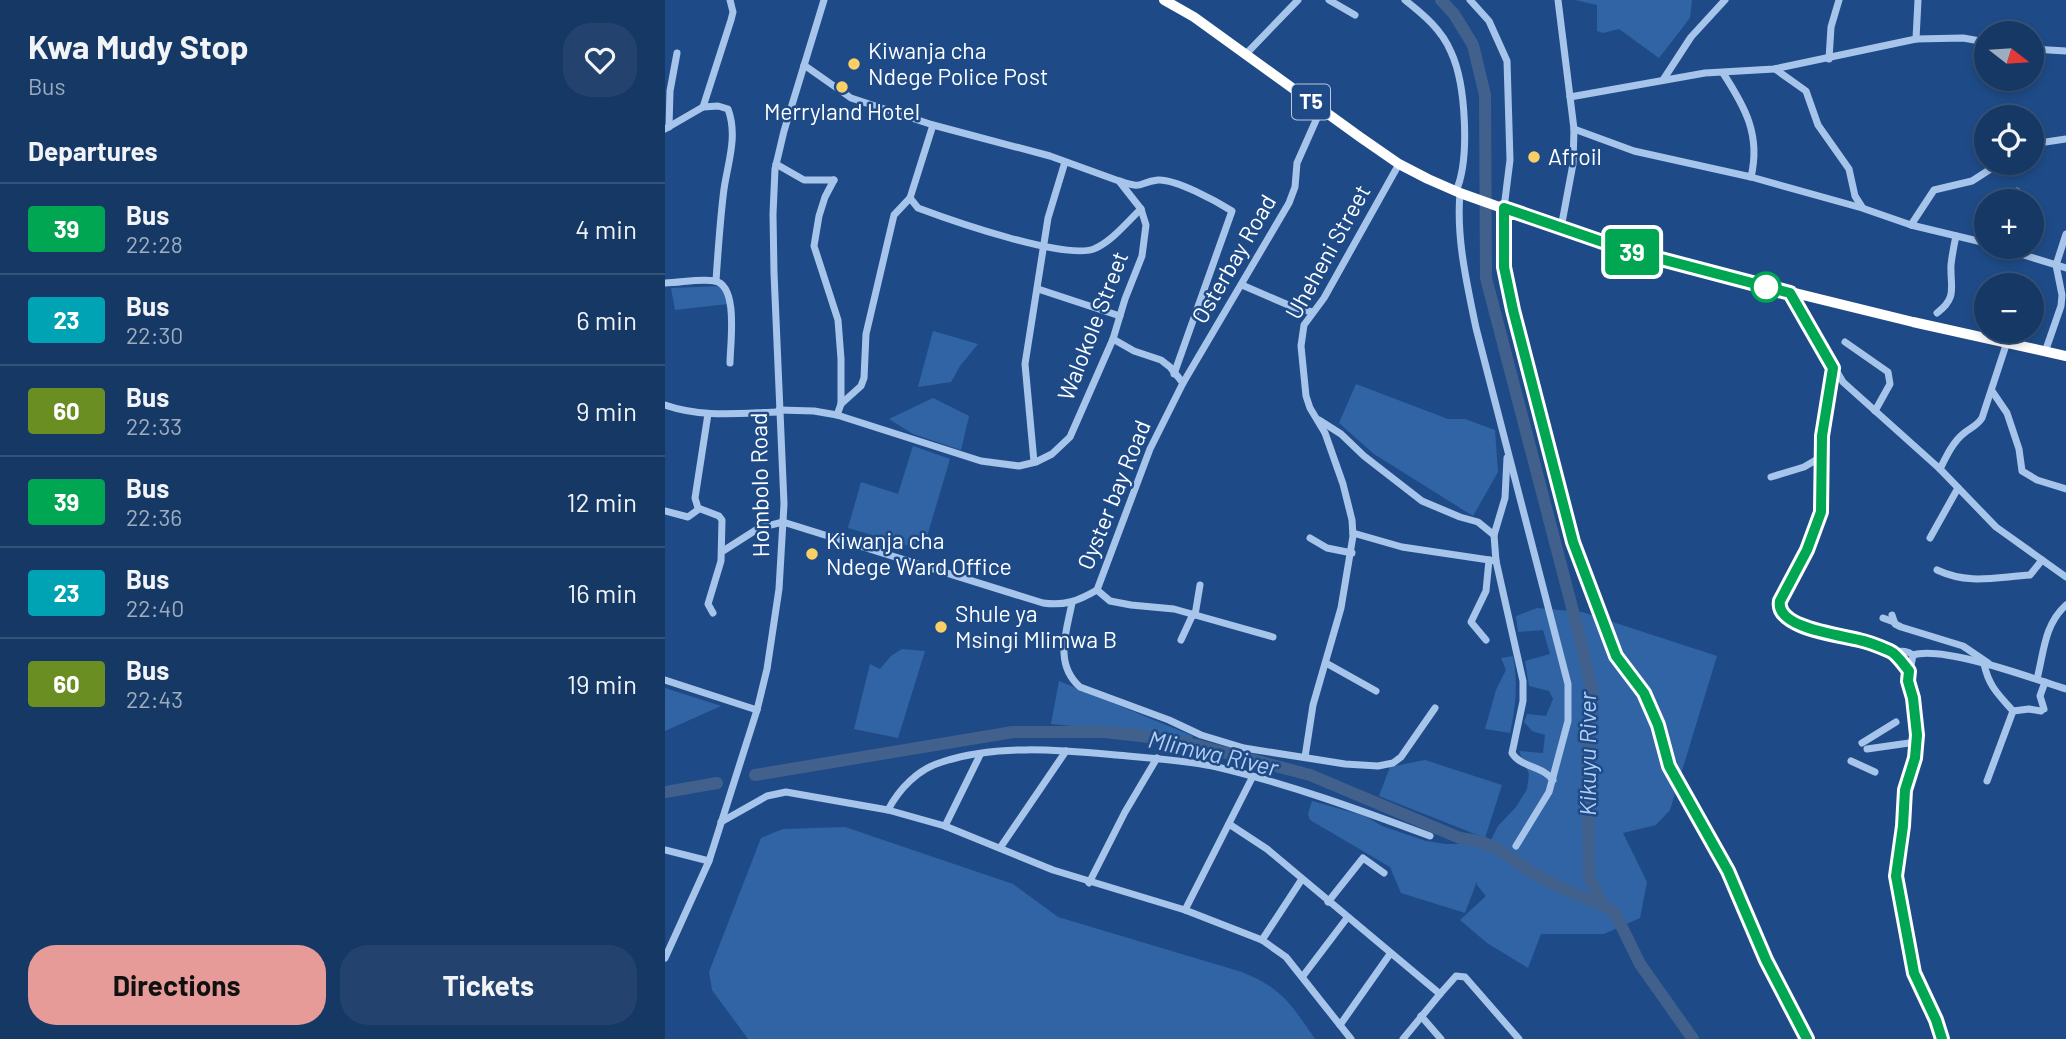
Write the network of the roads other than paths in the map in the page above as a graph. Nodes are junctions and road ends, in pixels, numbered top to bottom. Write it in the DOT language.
graph roads {
  1 [pos="824,0"];
  2 [pos="1164,0"];
  3 [pos="1297,0"];
  4 [pos="1329,0"];
  5 [pos="1405,0"];
  6 [pos="1470,0"];
  7 [pos="1558,0"];
  8 [pos="1725,0"];
  9 [pos="1839,0"];
  10 [pos="1918,0"];
  11 [pos="732,1"];
  12 [pos="1715,3"];
  13 [pos="1355,15"];
  14 [pos="1916,39"];
  15 [pos="1974,40"];
  16 [pos="2044,50"];
  17 [pos="2066,51"];
  18 [pos="677,53"];
  19 [pos="1245,55"];
  20 [pos="1829,59"];
  21 [pos="804,65"];
  22 [pos="1775,69"];
  23 [pos="1723,73"];
  24 [pos="1663,80"];
  25 [pos="1570,97"];
  26 [pos="703,107"];
  27 [pos="1321,109"];
  28 [pos="933,125"];
  29 [pos="667,128"];
  30 [pos="1574,129"];
  31 [pos="2066,139"];
  32 [pos="2044,142"];
  33 [pos="1065,162"];
  34 [pos="776,164"];
  35 [pos="1399,164"];
  36 [pos="1981,175"];
  37 [pos="1751,177"];
  38 [pos="1119,181"];
  39 [pos="1460,193"];
  40 [pos="910,198"];
  41 [pos="1501,206"];
  42 [pos="1862,208"];
  43 [pos="1141,209"];
  44 [pos="1911,225"];
  45 [pos="1560,228"];
  46 [pos="2066,234"];
  47 [pos="1956,236"];
  48 [pos="1974,240"];
  49 [pos="1043,247"];
  50 [pos="2037,259"];
  51 [pos="2056,265"];
  52 [pos="2066,268"];
  53 [pos="716,281"];
  54 [pos="665,284"];
  55 [pos="1242,285"];
  56 [pos="1038,289"];
  57 [pos="1790,293"];
  58 [pos="1312,312"];
  59 [pos="1937,313"];
  60 [pos="1120,316"];
  61 [pos="1974,335"];
  62 [pos="1113,339"];
  63 [pos="1845,342"];
  64 [pos="2007,343"];
  65 [pos="2011,343"];
  66 [pos="2045,352"];
  67 [pos="2066,356"];
  68 [pos="730,363"];
  69 [pos="1833,368"];
  70 [pos="1174,373"];
  71 [pos="1184,383"];
  72 [pos="1992,391"];
  73 [pos="841,404"];
  74 [pos="665,405"];
  75 [pos="779,411"];
  76 [pos="1875,411"];
  77 [pos="708,414"];
  78 [pos="837,415"];
  79 [pos="1319,420"];
  80 [pos="1507,451"];
  81 [pos="1821,457"];
  82 [pos="1034,463"];
  83 [pos="1940,469"];
  84 [pos="1771,477"];
  85 [pos="1958,488"];
  86 [pos="2066,489"];
  87 [pos="699,509"];
  88 [pos="665,511"];
  89 [pos="783,522"];
  90 [pos="1353,533"];
  91 [pos="1494,535"];
  92 [pos="1310,538"];
  93 [pos="1930,538"];
  94 [pos="723,551"];
  95 [pos="1352,553"];
  96 [pos="2042,560"];
  97 [pos="1492,561"];
  98 [pos="1937,570"];
  99 [pos="2066,577"];
  100 [pos="1200,585"];
  101 [pos="1097,590"];
  102 [pos="1072,603"];
  103 [pos="2066,605"];
  104 [pos="713,613"];
  105 [pos="1194,614"];
  106 [pos="1883,618"];
  107 [pos="1273,637"];
  108 [pos="1181,640"];
  109 [pos="1486,640"];
  110 [pos="1892,652"];
  111 [pos="1913,654"];
  112 [pos="1326,663"];
  113 [pos="1988,665"];
  114 [pos="1909,671"];
  115 [pos="665,680"];
  116 [pos="2041,680"];
  117 [pos="2066,689"];
  118 [pos="1377,691"];
  119 [pos="1435,708"];
  120 [pos="757,710"];
  121 [pos="2013,711"];
  122 [pos="1896,722"];
  123 [pos="1916,742"];
  124 [pos="1066,751"];
  125 [pos="980,755"];
  126 [pos="1305,757"];
  127 [pos="1157,758"];
  128 [pos="1851,761"];
  129 [pos="1875,772"];
  130 [pos="1252,778"];
  131 [pos="1553,780"];
  132 [pos="1987,781"];
  133 [pos="888,810"];
  134 [pos="720,822"];
  135 [pos="1229,824"];
  136 [pos="945,826"];
  137 [pos="1430,836"];
  138 [pos="1516,846"];
  139 [pos="1000,848"];
  140 [pos="665,850"];
  141 [pos="709,861"];
  142 [pos="1384,873"];
  143 [pos="1302,879"];
  144 [pos="1089,883"];
  145 [pos="1328,902"];
  146 [pos="1185,910"];
  147 [pos="1347,918"];
  148 [pos="1262,940"];
  149 [pos="1390,954"];
  150 [pos="665,958"];
  151 [pos="1303,976"];
  152 [pos="1440,994"];
  153 [pos="1421,1016"];
  154 [pos="1340,1026"];
  155 [pos="1351,1039"];
  156 [pos="1403,1039"];
  157 [pos="1441,1039"];
  158 [pos="1519,1039"];
  159 [pos="1807,1039"];
  160 [pos="1942,1039"];
  1 -- 21 [label="street, Hombolo Road"];
  2 -- 19 [label="highway, T5"];
  3 -- 19 [label="street"];
  4 -- 13 [label="street"];
  5 -- 39 [label="street"];
  6 -- 41 [label="street"];
  7 -- 25 [label="street"];
  8 -- 12 [label="street"];
  9 -- 20 [label="street"];
  10 -- 14 [label="street"];
  11 -- 26 [label="street"];
  12 -- 24 [label="street"];
  14 -- 15 [label="street"];
  14 -- 20 [label="street"];
  16 -- 17 [label="street"];
  18 -- 29 [label="street"];
  19 -- 27 [label="highway, T5"];
  20 -- 22 [label="street"];
  21 -- 28 [label="street"];
  21 -- 34 [label="street, Hombolo Road"];
  22 -- 23 [label="street"];
  22 -- 42 [label="street"];
  23 -- 24 [label="street"];
  23 -- 37 [label="street"];
  24 -- 25 [label="street"];
  25 -- 30 [label="street"];
  26 -- 29 [label="street"];
  26 -- 53 [label="street"];
  27 -- 35 [label="highway, T5"];
  27 -- 55 [label="street, Osterbay Road"];
  28 -- 33 [label="street"];
  28 -- 40 [label="street"];
  30 -- 37 [label="street"];
  30 -- 45 [label="street"];
  31 -- 32 [label="street"];
  33 -- 38 [label="street"];
  33 -- 49 [label="street"];
  34 -- 73 [label="street"];
  34 -- 75 [label="street, Hombolo Road"];
  35 -- 39 [label="highway, T5"];
  35 -- 58 [label="street, Uheheni Street"];
  36 -- 44 [label="street"];
  37 -- 42 [label="street"];
  38 -- 43 [label="street"];
  38 -- 70 [label="street"];
  39 -- 41 [label="highway, T5"];
  39 -- 80 [label="street"];
  40 -- 49 [label="street"];
  40 -- 73 [label="street"];
  41 -- 45 [label="highway, T5"];
  41 -- 159 [label="street"];
  42 -- 44 [label="street"];
  43 -- 49 [label="street"];
  43 -- 60 [label="street, Walokole Street"];
  44 -- 47 [label="street"];
  45 -- 57 [label="highway, T5"];
  46 -- 51 [label="street"];
  47 -- 48 [label="street"];
  47 -- 59 [label="street"];
  49 -- 56 [label="street"];
  50 -- 51 [label="street"];
  51 -- 52 [label="street"];
  51 -- 66 [label="street"];
  53 -- 54 [label="street"];
  53 -- 68 [label="street"];
  55 -- 58 [label="street"];
  55 -- 71 [label="street, Osterbay Road"];
  56 -- 60 [label="street"];
  56 -- 82 [label="street"];
  57 -- 61 [label="highway, T5"];
  57 -- 69 [label="street"];
  58 -- 79 [label="street, Uheheni Street"];
  60 -- 62 [label="street, Walokole Street"];
  62 -- 70 [label="street"];
  62 -- 82 [label="street, Walokole Street"];
  63 -- 76 [label="street"];
  64 -- 72 [label="street"];
  65 -- 66 [label="highway, T5"];
  66 -- 67 [label="highway, T5"];
  69 -- 76 [label="street"];
  69 -- 81 [label="street"];
  70 -- 71 [label="street"];
  71 -- 101 [label="street, Oyster bay Road"];
  72 -- 83 [label="street"];
  72 -- 86 [label="street"];
  73 -- 78 [label="street"];
  74 -- 77 [label="street"];
  75 -- 77 [label="street"];
  75 -- 78 [label="street"];
  75 -- 89 [label="street, Hombolo Road"];
  76 -- 83 [label="street"];
  77 -- 87 [label="street"];
  78 -- 82 [label="street"];
  79 -- 90 [label="street, Uheheni Street"];
  79 -- 91 [label="street"];
  80 -- 91 [label="street"];
  80 -- 131 [label="street"];
  81 -- 84 [label="street"];
  81 -- 110 [label="street"];
  83 -- 85 [label="street"];
  85 -- 93 [label="street"];
  85 -- 96 [label="street"];
  87 -- 88 [label="street"];
  87 -- 94 [label="street"];
  89 -- 94 [label="street"];
  89 -- 102 [label="street"];
  89 -- 120 [label="street, Hombolo Road"];
  90 -- 95 [label="street, Uheheni Street"];
  90 -- 97 [label="street"];
  91 -- 97 [label="street"];
  92 -- 95 [label="street"];
  94 -- 104 [label="street"];
  95 -- 112 [label="street, Uheheni Street"];
  96 -- 98 [label="street"];
  96 -- 99 [label="street"];
  97 -- 109 [label="street"];
  97 -- 131 [label="street"];
  100 -- 105 [label="street"];
  101 -- 102 [label="street, Oyster bay Road"];
  101 -- 105 [label="street"];
  102 -- 126 [label="street"];
  103 -- 116 [label="street"];
  105 -- 107 [label="street"];
  105 -- 108 [label="street"];
  106 -- 113 [label="street"];
  110 -- 111 [label="street"];
  110 -- 114 [label="street"];
  111 -- 113 [label="street"];
  111 -- 114 [label="street"];
  112 -- 118 [label="street"];
  112 -- 126 [label="street, Uheheni Street"];
  113 -- 116 [label="street"];
  113 -- 121 [label="street"];
  114 -- 123 [label="street"];
  115 -- 120 [label="street"];
  116 -- 117 [label="street"];
  116 -- 121 [label="street"];
  119 -- 126 [label="street"];
  120 -- 134 [label="street, Hombolo Road"];
  121 -- 132 [label="street"];
  122 -- 123 [label="street"];
  123 -- 160 [label="street"];
  124 -- 125 [label="street"];
  124 -- 127 [label="street"];
  124 -- 139 [label="street"];
  125 -- 133 [label="street"];
  125 -- 136 [label="street"];
  127 -- 130 [label="street"];
  127 -- 144 [label="street"];
  128 -- 129 [label="street"];
  130 -- 135 [label="street"];
  130 -- 137 [label="street"];
  131 -- 138 [label="street"];
  133 -- 134 [label="street"];
  133 -- 136 [label="street"];
  134 -- 141 [label="street, Hombolo Road"];
  135 -- 143 [label="street"];
  135 -- 146 [label="street"];
  136 -- 139 [label="street"];
  139 -- 144 [label="street"];
  140 -- 141 [label="street"];
  141 -- 150 [label="street, Hombolo Road"];
  142 -- 145 [label="street"];
  143 -- 145 [label="street"];
  143 -- 148 [label="street"];
  144 -- 146 [label="street"];
  145 -- 147 [label="street"];
  146 -- 148 [label="street"];
  147 -- 149 [label="street"];
  147 -- 151 [label="street"];
  148 -- 151 [label="street"];
  149 -- 152 [label="street"];
  149 -- 154 [label="street"];
  151 -- 154 [label="street"];
  152 -- 153 [label="street"];
  152 -- 158 [label="street"];
  153 -- 156 [label="street"];
  153 -- 157 [label="street"];
  154 -- 155 [label="street"];
}
